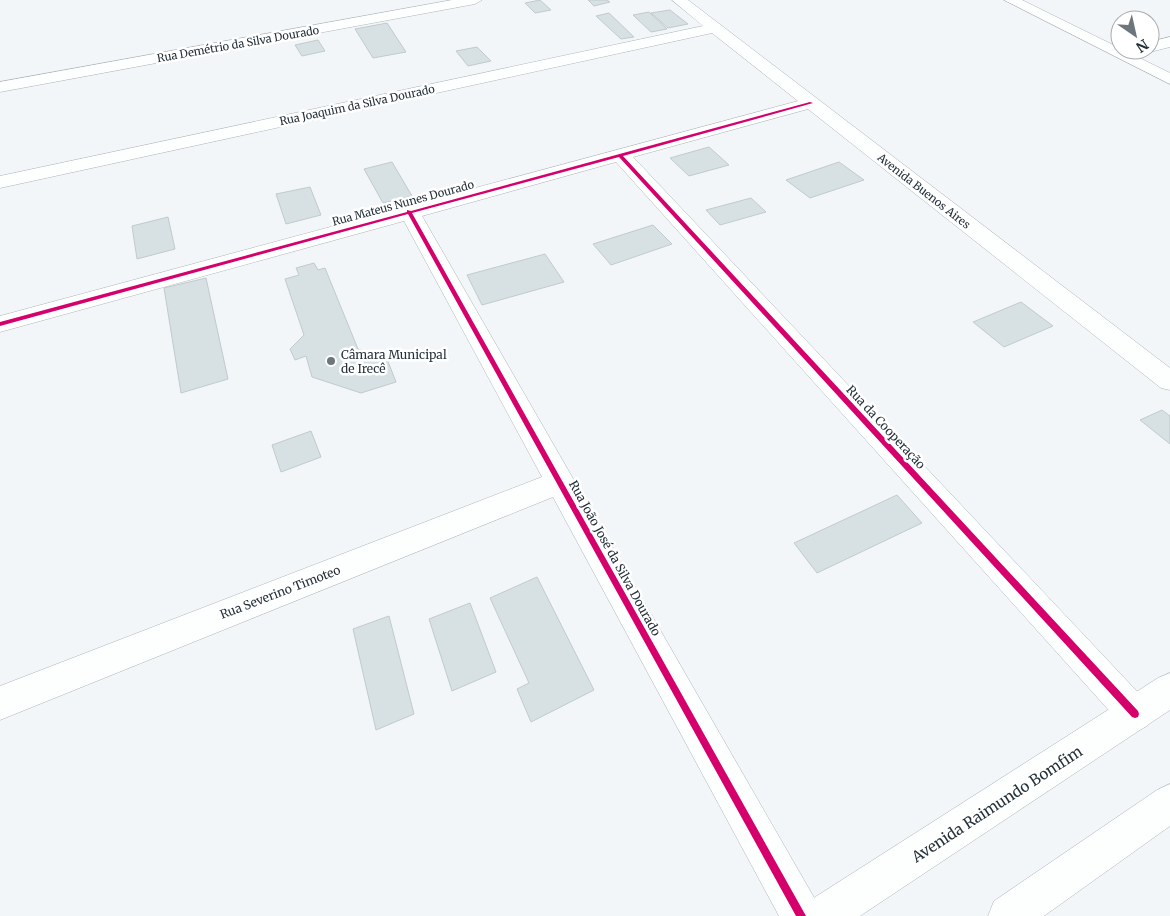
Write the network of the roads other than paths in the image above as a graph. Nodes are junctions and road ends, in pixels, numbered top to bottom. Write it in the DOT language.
graph roads {
  1 [pos="475,0"];
  2 [pos="679,0"];
  3 [pos="1011,0"];
  4 [pos="409,3"];
  5 [pos="715,28"];
  6 [pos="1110,49"];
  7 [pos="1132,60"];
  8 [pos="41,74"];
  9 [pos="0,76"];
  10 [pos="1170,79"];
  11 [pos="0,87"];
  12 [pos="811,103"];
  13 [pos="621,156"];
  14 [pos="0,182"];
  15 [pos="409,211"];
  16 [pos="0,324"];
  17 [pos="1170,381"];
  18 [pos="560,482"];
  19 [pos="1170,690"];
  20 [pos="0,703"];
  21 [pos="1135,714"];
  22 [pos="1170,803"];
  23 [pos="801,916"];
  24 [pos="824,916"];
  25 [pos="1009,916"];
  1 -- 4 [label="street, Rua Demétrio da Silva Dourado"];
  2 -- 5 [label="street, Avenida Buenos Aires"];
  3 -- 6 [label="street"];
  4 -- 8 [label="street, Rua Demétrio da Silva Dourado"];
  5 -- 12 [label="street, Avenida Buenos Aires"];
  5 -- 14 [label="street, Rua Joaquim da Silva Dourado"];
  7 -- 10 [label="street"];
  8 -- 9 [label="street, Rua Demétrio da Silva Dourado"];
  8 -- 11 [label="street, Rua Demétrio da Silva Dourado"];
  12 -- 13 [label="street, Rua Mateus Nunes Dourado"];
  12 -- 17 [label="street, Avenida Buenos Aires"];
  13 -- 15 [label="street, Rua Mateus Nunes Dourado"];
  13 -- 21 [label="street, Rua da Cooperação"];
  15 -- 16 [label="street, Rua Mateus Nunes Dourado"];
  15 -- 18 [label="street, Rua João José da Silva Dourado"];
  18 -- 20 [label="street, Rua Severino Timoteo"];
  18 -- 23 [label="street, Rua João José da Silva Dourado"];
  19 -- 21 [label="street, Avenida Raimundo Bomfim"];
  21 -- 24 [label="street, Avenida Raimundo Bomfim"];
  22 -- 25 [label="street"];
}
